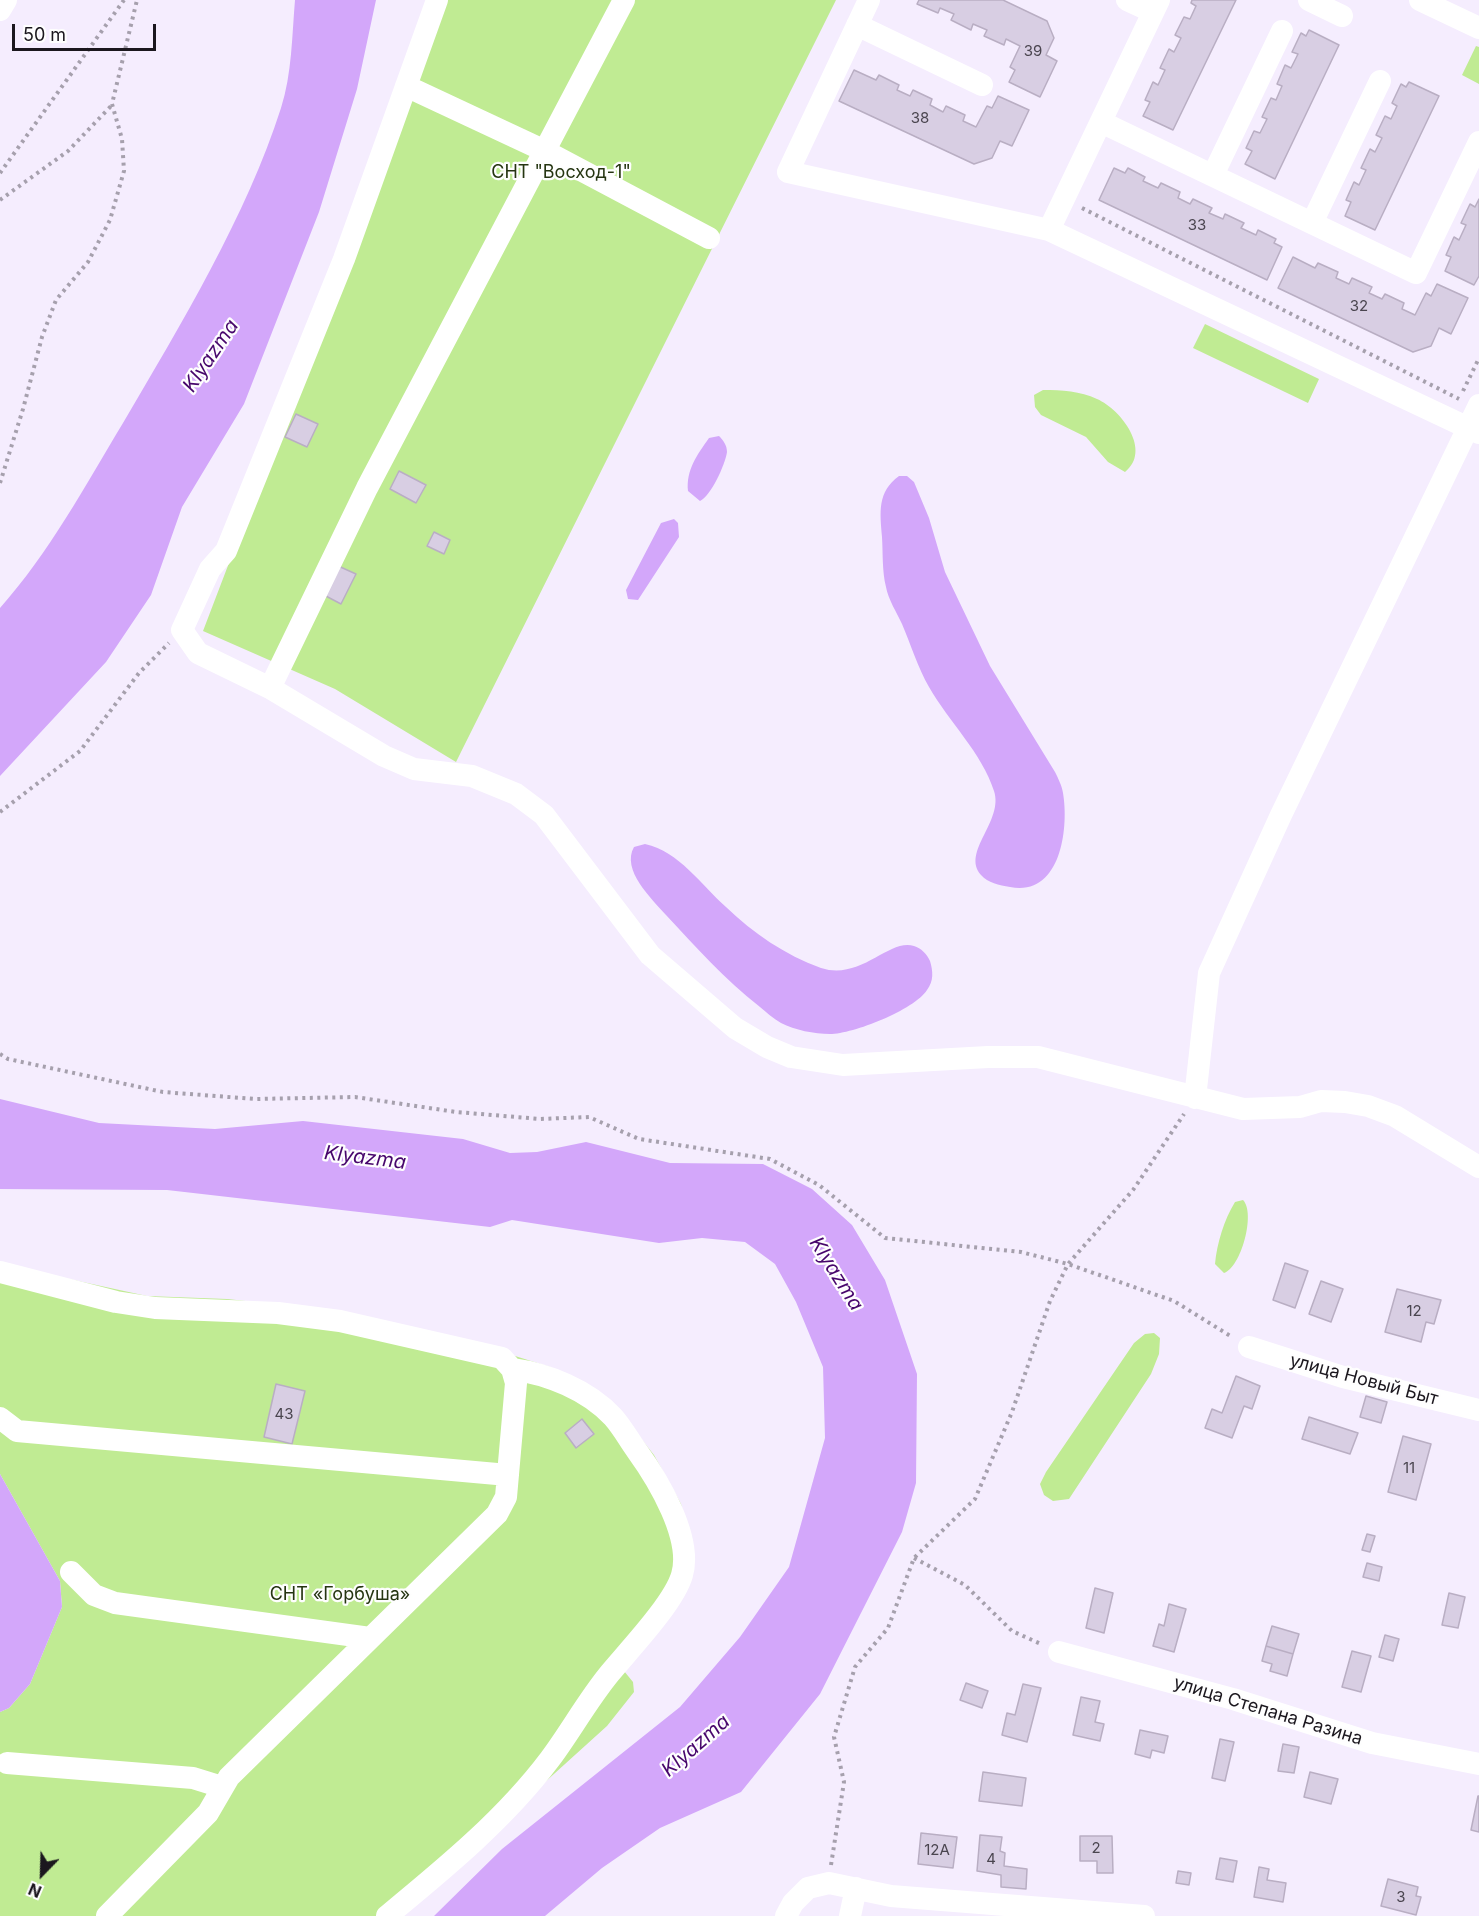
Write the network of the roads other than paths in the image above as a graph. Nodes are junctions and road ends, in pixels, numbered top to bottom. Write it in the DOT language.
graph roads {
  1 [pos="6,0"];
  2 [pos="437,0"];
  3 [pos="624,0"];
  4 [pos="869,0"];
  5 [pos="1127,0"];
  6 [pos="1309,0"];
  7 [pos="1420,0"];
  8 [pos="1156,6"];
  9 [pos="0,10"];
  10 [pos="1342,16"];
  11 [pos="857,25"];
  12 [pos="1479,28"];
  13 [pos="1282,31"];
  14 [pos="1380,81"];
  15 [pos="982,85"];
  16 [pos="406,86"];
  17 [pos="1101,122"];
  18 [pos="1479,142"];
  19 [pos="545,151"];
  20 [pos="1212,176"];
  21 [pos="1312,223"];
  22 [pos="1049,230"];
  23 [pos="709,238"];
  24 [pos="1470,401"];
  25 [pos="1465,426"];
  26 [pos="270,688"];
  27 [pos="1195,1098"];
  28 [pos="1479,1167"];
  29 [pos="0,1272"];
  30 [pos="1249,1347"];
  31 [pos="512,1370"];
  32 [pos="1479,1410"];
  33 [pos="0,1418"];
  34 [pos="508,1475"];
  35 [pos="71,1572"];
  36 [pos="370,1638"];
  37 [pos="1059,1652"];
  38 [pos="7,1763"];
  39 [pos="1479,1764"];
  40 [pos="222,1787"];
  41 [pos="856,1888"];
  42 [pos="107,1916"];
  43 [pos="387,1916"];
  44 [pos="786,1916"];
  45 [pos="850,1916"];
  46 [pos="1144,1916"];
  1 -- 9 [label="street"];
  2 -- 16 [label="street"];
  3 -- 19 [label="street"];
  4 -- 11 [label="street"];
  5 -- 8 [label="street"];
  6 -- 10 [label="street"];
  7 -- 12 [label="street"];
  8 -- 17 [label="street"];
  11 -- 15 [label="street"];
  11 -- 22 [label="street"];
  13 -- 20 [label="street"];
  14 -- 21 [label="street"];
  16 -- 19 [label="street"];
  16 -- 26 [label="street"];
  17 -- 20 [label="street"];
  17 -- 22 [label="street"];
  18 -- 21 [label="street"];
  19 -- 23 [label="street"];
  19 -- 26 [label="street"];
  20 -- 21 [label="street"];
  22 -- 25 [label="street"];
  24 -- 25 [label="street"];
  25 -- 27 [label="street"];
  26 -- 27 [label="street"];
  27 -- 28 [label="street"];
  29 -- 31 [label="street"];
  30 -- 32 [label="street, улица Новый Быт"];
  31 -- 34 [label="street"];
  31 -- 43 [label="street"];
  33 -- 34 [label="street"];
  34 -- 36 [label="street"];
  35 -- 36 [label="street"];
  36 -- 40 [label="street"];
  37 -- 39 [label="street, улица Степана Разина"];
  38 -- 40 [label="street"];
  40 -- 42 [label="street"];
  41 -- 44 [label="street"];
  41 -- 45 [label="street"];
  41 -- 46 [label="street"];
}
